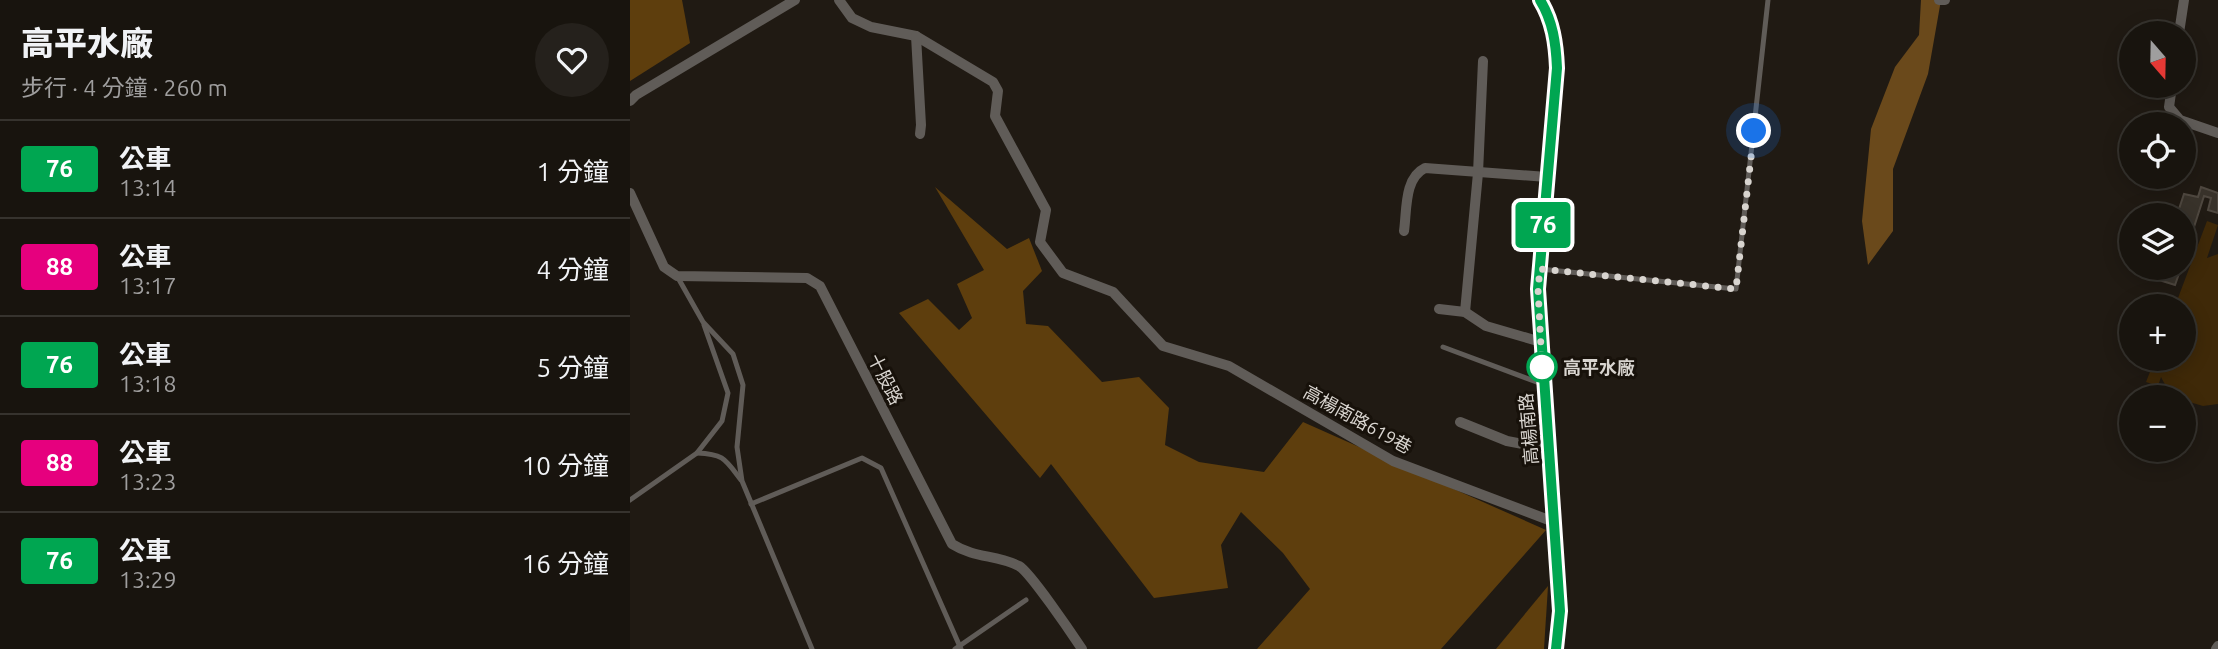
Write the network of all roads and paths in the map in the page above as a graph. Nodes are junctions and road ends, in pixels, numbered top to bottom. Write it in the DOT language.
graph roads {
  1 [pos="795,0"];
  2 [pos="839,0"];
  3 [pos="1540,0"];
  4 [pos="1768,0"];
  5 [pos="1939,0"];
  6 [pos="1945,0"];
  7 [pos="2184,0"];
  8 [pos="2181,21"];
  9 [pos="916,36"];
  10 [pos="1483,61"];
  11 [pos="2170,98"];
  12 [pos="630,102"];
  13 [pos="2218,133"];
  14 [pos="920,134"];
  15 [pos="1479,173"];
  16 [pos="1547,177"];
  17 [pos="630,193"];
  18 [pos="1404,231"];
  19 [pos="1540,269"];
  20 [pos="677,276"];
  21 [pos="1439,309"];
  22 [pos="1465,312"];
  23 [pos="703,322"];
  24 [pos="1541,342"];
  25 [pos="1443,347"];
  26 [pos="1543,385"];
  27 [pos="1460,422"];
  28 [pos="1549,449"];
  29 [pos="697,453"];
  30 [pos="742,481"];
  31 [pos="630,500"];
  32 [pos="751,504"];
  33 [pos="1554,522"];
  34 [pos="1026,600"];
  35 [pos="958,648"];
  36 [pos="812,649"];
  37 [pos="1082,649"];
  38 [pos="1556,649"];
  1 -- 12 [label="street"];
  2 -- 9 [label="street"];
  3 -- 16 [label="street, 高楊南路"];
  4 -- 19 [label="lane"];
  5 -- 6 [label="street"];
  7 -- 8 [label="street"];
  9 -- 14 [label="street"];
  9 -- 33 [label="street, 高楊南路619巷"];
  10 -- 15 [label="street"];
  11 -- 13 [label="street"];
  15 -- 16 [label="street"];
  15 -- 18 [label="street"];
  15 -- 22 [label="street"];
  16 -- 19 [label="street, 高楊南路"];
  17 -- 20 [label="street"];
  19 -- 24 [label="street, 高楊南路"];
  20 -- 23 [label="lane"];
  20 -- 37 [label="street, 十股路"];
  21 -- 22 [label="street"];
  22 -- 24 [label="street"];
  23 -- 29 [label="lane"];
  23 -- 30 [label="lane"];
  24 -- 26 [label="street, 高楊南路"];
  25 -- 26 [label="lane"];
  26 -- 28 [label="street, 高楊南路"];
  27 -- 28 [label="street"];
  28 -- 33 [label="street, 高楊南路"];
  29 -- 30 [label="lane"];
  29 -- 31 [label="lane"];
  30 -- 32 [label="lane"];
  32 -- 35 [label="lane"];
  32 -- 36 [label="lane"];
  33 -- 38 [label="street, 高楊南路"];
  34 -- 35 [label="lane"];
}
